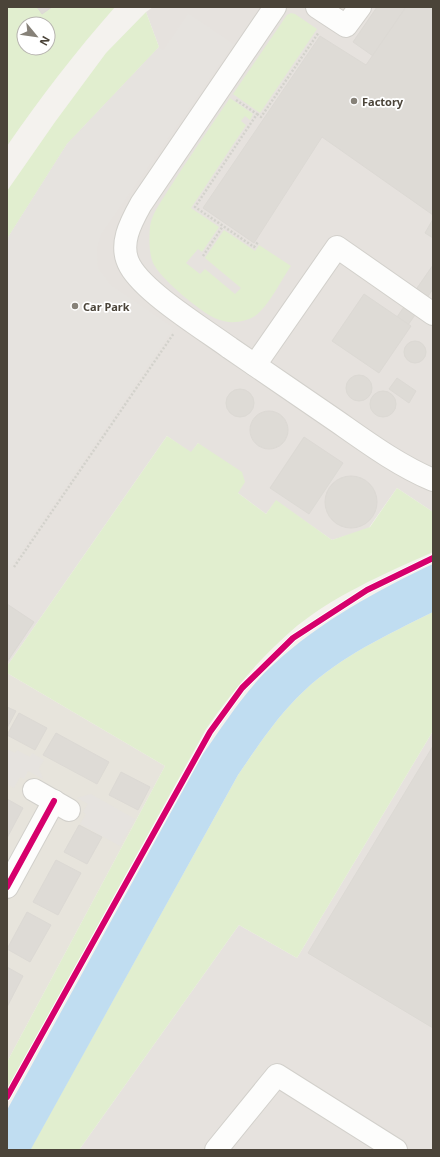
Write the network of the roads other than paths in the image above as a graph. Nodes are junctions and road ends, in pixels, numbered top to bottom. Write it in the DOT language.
graph roads {
  1 [pos="275,7"];
  2 [pos="317,7"];
  3 [pos="360,7"];
  4 [pos="433,314"];
  5 [pos="255,365"];
  6 [pos="433,480"];
  7 [pos="34,790"];
  8 [pos="7,887"];
  9 [pos="216,1150"];
  10 [pos="396,1150"];
  1 -- 5 [label="street"];
  2 -- 3 [label="street"];
  4 -- 5 [label="street"];
  5 -- 6 [label="street"];
  7 -- 8 [label="street"];
  9 -- 10 [label="street"];
}
